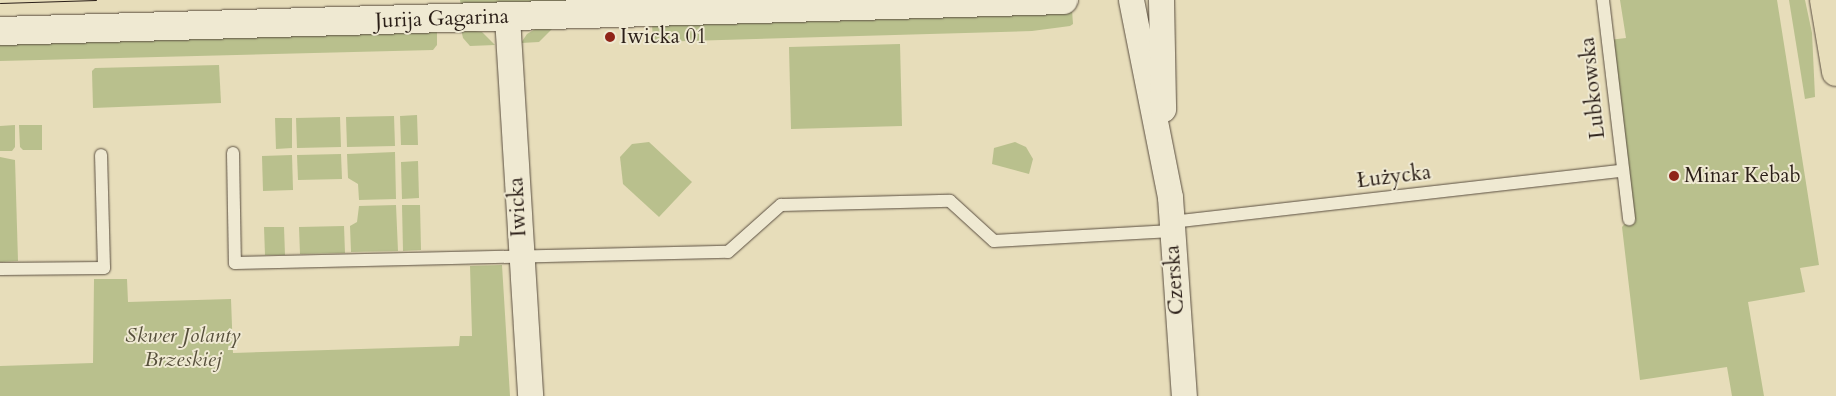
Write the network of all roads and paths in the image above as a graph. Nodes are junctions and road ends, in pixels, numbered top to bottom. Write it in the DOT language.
graph roads {
  1 [pos="1064,0"];
  2 [pos="1131,0"];
  3 [pos="1161,0"];
  4 [pos="1603,0"];
  5 [pos="1824,0"];
  6 [pos="507,17"];
  7 [pos="0,31"];
  8 [pos="1836,72"];
  9 [pos="233,153"];
  10 [pos="101,155"];
  11 [pos="1164,164"];
  12 [pos="1622,171"];
  13 [pos="1629,219"];
  14 [pos="1172,227"];
  15 [pos="521,257"];
  16 [pos="0,269"];
  17 [pos="530,396"];
  18 [pos="1184,396"];
  1 -- 6 [label="main road, Jurija Gagarina"];
  2 -- 11 [label="street, Czerska"];
  3 -- 11 [label="street, Czerska"];
  4 -- 12 [label="lane, Lubkowska"];
  5 -- 8 [label="main road"];
  6 -- 7 [label="main road, Jurija Gagarina"];
  6 -- 15 [label="street, Iwicka"];
  9 -- 15 [label="lane, Łużycka"];
  10 -- 16 [label="lane"];
  11 -- 14 [label="street, Czerska"];
  12 -- 13 [label="lane, Lubkowska"];
  12 -- 14 [label="lane, Łużycka"];
  14 -- 15 [label="lane, Łużycka"];
  14 -- 18 [label="street, Czerska"];
  15 -- 17 [label="street, Iwicka"];
}
